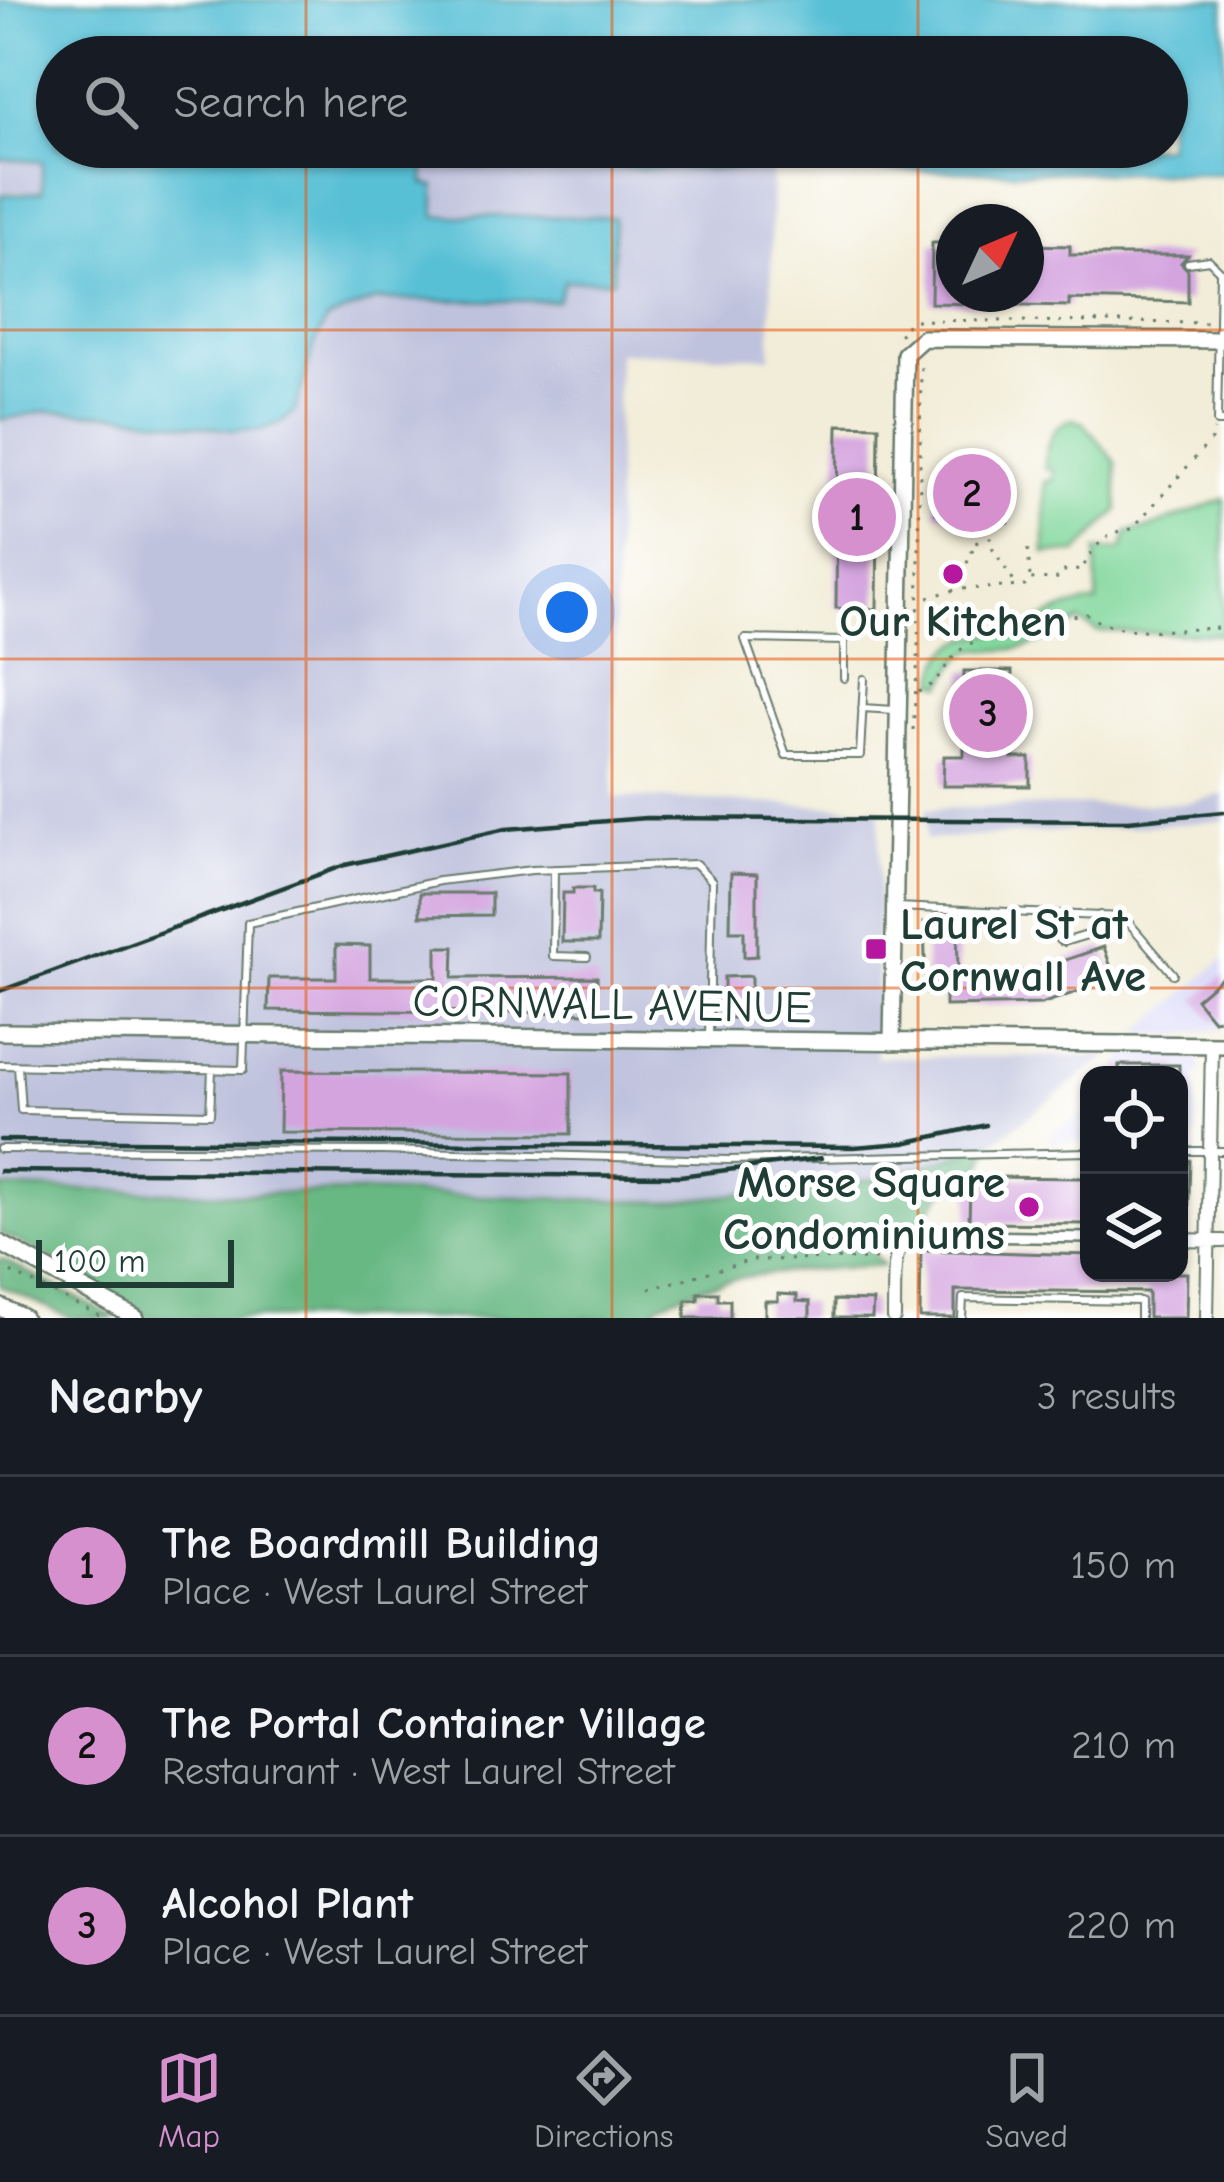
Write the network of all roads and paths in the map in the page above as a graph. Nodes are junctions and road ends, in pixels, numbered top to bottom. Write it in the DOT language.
graph roads {
  1 [pos="1188,263"];
  2 [pos="898,332"];
  3 [pos="1220,334"];
  4 [pos="916,352"];
  5 [pos="1220,422"];
  6 [pos="1028,549"];
  7 [pos="1030,579"];
  8 [pos="1017,586"];
  9 [pos="959,590"];
  10 [pos="928,597"];
  11 [pos="1224,628"];
  12 [pos="844,678"];
  13 [pos="864,679"];
  14 [pos="917,692"];
  15 [pos="862,708"];
  16 [pos="898,710"];
  17 [pos="912,744"];
  18 [pos="554,869"];
  19 [pos="893,907"];
  20 [pos="1051,915"];
  21 [pos="1100,915"];
  22 [pos="587,957"];
  23 [pos="1173,974"];
  24 [pos="0,1032"];
  25 [pos="244,1035"];
  26 [pos="709,1040"];
  27 [pos="892,1042"];
  28 [pos="1218,1045"];
  29 [pos="0,1065"];
  30 [pos="18,1066"];
  31 [pos="212,1070"];
  32 [pos="0,1149"];
  33 [pos="1217,1151"];
  34 [pos="1080,1152"];
  35 [pos="971,1236"];
  36 [pos="1080,1238"];
  37 [pos="1188,1240"];
  38 [pos="1209,1240"];
  39 [pos="1224,1241"];
  40 [pos="0,1244"];
  41 [pos="895,1258"];
  42 [pos="0,1268"];
  43 [pos="649,1289"];
  44 [pos="0,1307"];
  45 [pos="22,1318"];
  46 [pos="104,1318"];
  47 [pos="136,1318"];
  48 [pos="894,1318"];
  49 [pos="962,1318"];
  50 [pos="1140,1318"];
  51 [pos="1207,1318"];
  1 -- 3 [label="lane"];
  2 -- 3 [label="path"];
  3 -- 4 [label="street"];
  3 -- 5 [label="lane"];
  4 -- 14 [label="path"];
  4 -- 16 [label="street"];
  5 -- 7 [label="path"];
  6 -- 7 [label="path"];
  7 -- 8 [label="path"];
  8 -- 9 [label="path"];
  8 -- 9 [label="path"];
  9 -- 10 [label="path"];
  11 -- 14 [label="path"];
  12 -- 15 [label="lane"];
  13 -- 15 [label="lane"];
  14 -- 17 [label="path"];
  15 -- 16 [label="lane"];
  16 -- 19 [label="street"];
  18 -- 22 [label="lane"];
  18 -- 25 [label="lane"];
  18 -- 26 [label="lane"];
  19 -- 20 [label="lane"];
  19 -- 27 [label="street"];
  20 -- 21 [label="lane"];
  20 -- 21 [label="lane"];
  21 -- 23 [label="lane"];
  24 -- 25 [label="street, CORNWALL AVENUE"];
  25 -- 26 [label="street, CORNWALL AVENUE"];
  25 -- 31 [label="lane"];
  26 -- 27 [label="street, CORNWALL AVENUE"];
  27 -- 28 [label="street, CORNWALL AVENUE"];
  28 -- 33 [label="street"];
  29 -- 30 [label="lane"];
  30 -- 31 [label="lane"];
  30 -- 31 [label="lane"];
  32 -- 34 [label="lane"];
  33 -- 38 [label="street"];
  35 -- 36 [label="street"];
  35 -- 41 [label="street"];
  37 -- 38 [label="street"];
  38 -- 39 [label="street"];
  38 -- 51 [label="street"];
  40 -- 47 [label="street"];
  41 -- 43 [label="path"];
  41 -- 48 [label="street"];
  42 -- 46 [label="path"];
  44 -- 45 [label="main road"];
  49 -- 50 [label="lane"];
}
